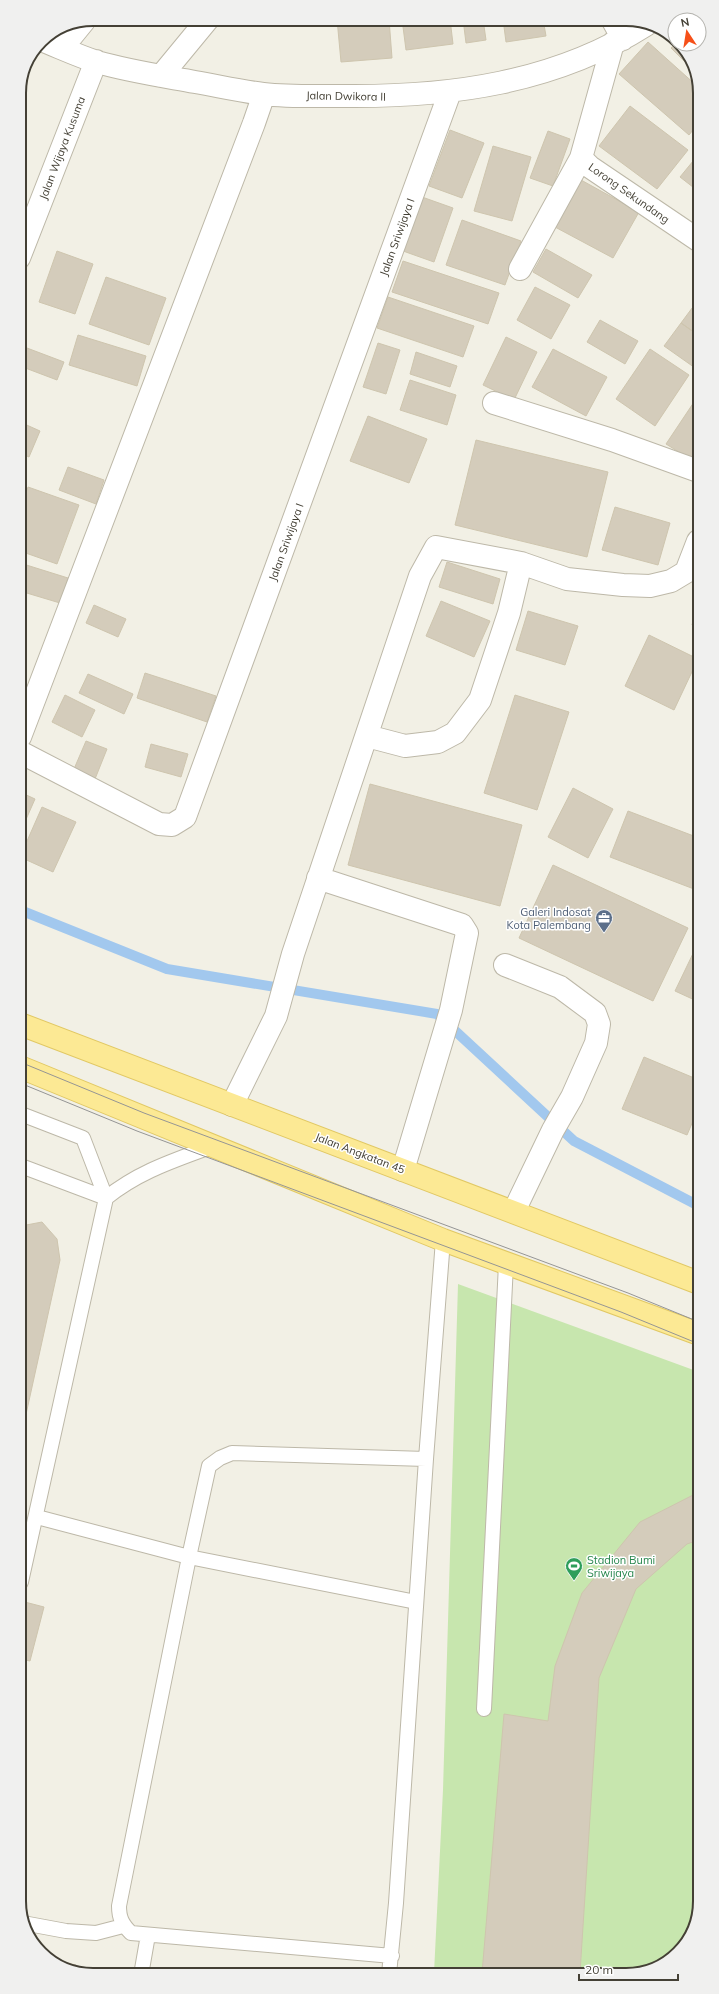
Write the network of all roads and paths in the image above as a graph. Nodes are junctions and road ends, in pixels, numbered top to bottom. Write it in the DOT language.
graph roads {
  1 [pos="202,26"];
  2 [pos="614,26"];
  3 [pos="79,27"];
  4 [pos="641,28"];
  5 [pos="618,41"];
  6 [pos="49,43"];
  7 [pos="62,48"];
  8 [pos="96,61"];
  9 [pos="161,76"];
  10 [pos="450,92"];
  11 [pos="264,94"];
  12 [pos="581,158"];
  13 [pos="693,237"];
  14 [pos="26,240"];
  15 [pos="520,269"];
  16 [pos="494,403"];
  17 [pos="693,469"];
  18 [pos="693,554"];
  19 [pos="521,564"];
  20 [pos="26,721"];
  21 [pos="367,736"];
  22 [pos="26,755"];
  23 [pos="318,878"];
  24 [pos="505,965"];
  25 [pos="26,1026"];
  26 [pos="26,1069"];
  27 [pos="232,1105"];
  28 [pos="26,1116"];
  29 [pos="213,1146"];
  30 [pos="26,1168"];
  31 [pos="403,1170"];
  32 [pos="106,1198"];
  33 [pos="514,1211"];
  34 [pos="444,1240"];
  35 [pos="506,1264"];
  36 [pos="693,1281"];
  37 [pos="693,1332"];
  38 [pos="426,1459"];
  39 [pos="37,1517"];
  40 [pos="188,1557"];
  41 [pos="26,1562"];
  42 [pos="416,1602"];
  43 [pos="484,1708"];
  44 [pos="30,1924"];
  45 [pos="124,1926"];
  46 [pos="148,1935"];
  47 [pos="392,1956"];
  48 [pos="142,1968"];
  49 [pos="390,1968"];
  1 -- 9 [label="street"];
  2 -- 5 [label="street"];
  3 -- 7 [label="street"];
  4 -- 5 [label="street, Jalan Dwikora II"];
  5 -- 10 [label="street, Jalan Dwikora II"];
  5 -- 12 [label="street, Lorong Sekundang"];
  6 -- 7 [label="street, Jalan Dwikora II"];
  7 -- 8 [label="street, Jalan Dwikora II"];
  8 -- 9 [label="street, Jalan Dwikora II"];
  8 -- 14 [label="street, Jalan Wijaya Kusuma"];
  9 -- 11 [label="street, Jalan Dwikora II"];
  10 -- 11 [label="street, Jalan Dwikora II"];
  10 -- 22 [label="street, Jalan Sriwijaya I"];
  11 -- 20 [label="street"];
  12 -- 13 [label="street, Lorong Sekundang"];
  12 -- 15 [label="street"];
  16 -- 17 [label="street"];
  18 -- 19 [label="street"];
  19 -- 21 [label="street"];
  19 -- 21 [label="street"];
  21 -- 23 [label="street"];
  23 -- 27 [label="street"];
  23 -- 31 [label="street"];
  24 -- 33 [label="street"];
  25 -- 27 [label="main road, Jalan Angkatan 45"];
  26 -- 29 [label="main road"];
  27 -- 31 [label="main road, Jalan Angkatan 45"];
  28 -- 32 [label="lane"];
  29 -- 32 [label="lane"];
  29 -- 34 [label="main road"];
  30 -- 32 [label="lane"];
  31 -- 33 [label="main road, Jalan Angkatan 45"];
  32 -- 39 [label="lane"];
  33 -- 36 [label="main road, Jalan Angkatan 45"];
  34 -- 35 [label="main road"];
  34 -- 38 [label="lane"];
  35 -- 37 [label="main road"];
  35 -- 43 [label="lane"];
  38 -- 40 [label="lane"];
  38 -- 42 [label="lane"];
  39 -- 40 [label="lane"];
  39 -- 41 [label="lane"];
  40 -- 42 [label="lane"];
  40 -- 45 [label="lane"];
  42 -- 47 [label="lane"];
  44 -- 45 [label="lane"];
  45 -- 46 [label="lane"];
  46 -- 47 [label="lane"];
  46 -- 48 [label="lane"];
  47 -- 49 [label="lane"];
}
